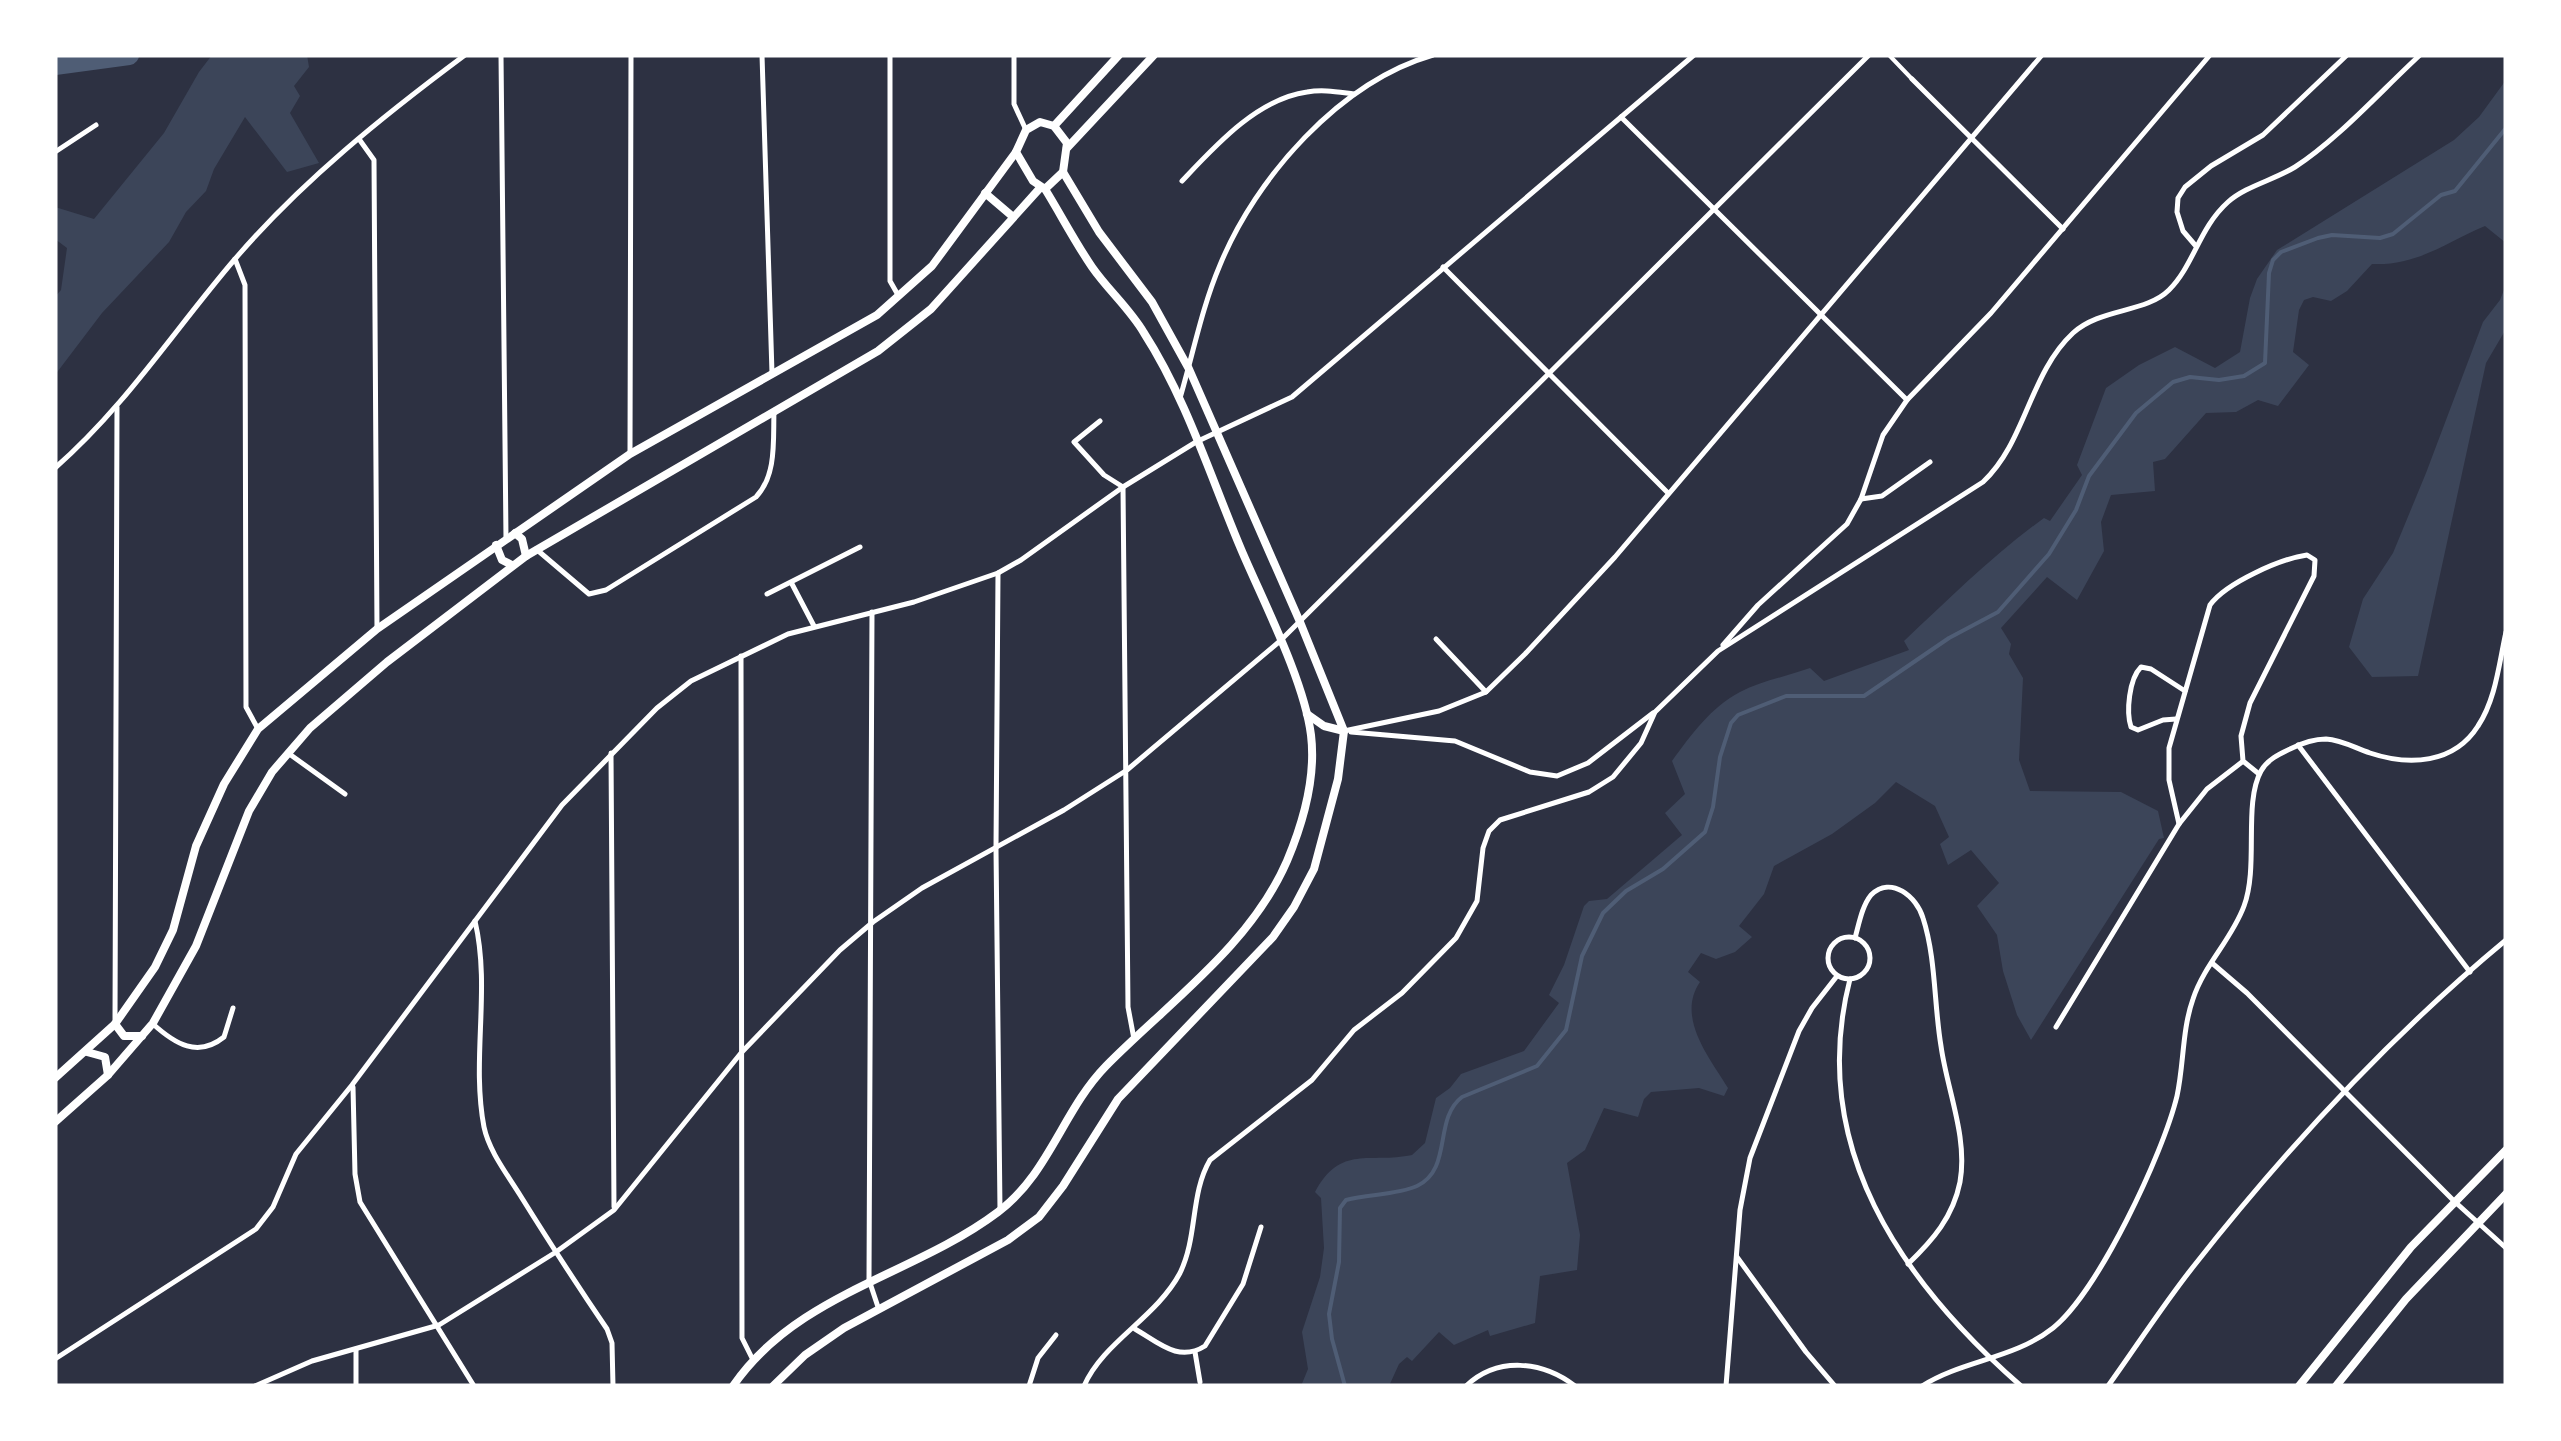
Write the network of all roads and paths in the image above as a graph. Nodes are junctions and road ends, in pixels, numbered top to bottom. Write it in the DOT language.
graph roads {
  1 [pos="465,55"];
  2 [pos="501,55"];
  3 [pos="631,55"];
  4 [pos="762,55"];
  5 [pos="890,55"];
  6 [pos="1014,55"];
  7 [pos="1119,55"];
  8 [pos="1154,55"];
  9 [pos="1432,55"];
  10 [pos="1694,55"];
  11 [pos="1868,55"];
  12 [pos="1888,55"];
  13 [pos="2042,55"];
  14 [pos="2210,55"];
  15 [pos="2348,55"];
  16 [pos="2420,55"];
  17 [pos="1912,79"];
  18 [pos="1354,94"];
  19 [pos="1621,117"];
  20 [pos="96,124"];
  21 [pos="1054,126"];
  22 [pos="1026,130"];
  23 [pos="1972,136"];
  24 [pos="359,139"];
  25 [pos="1067,148"];
  26 [pos="55,152"];
  27 [pos="1016,152"];
  28 [pos="1063,172"];
  29 [pos="1182,180"];
  30 [pos="1042,188"];
  31 [pos="984,193"];
  32 [pos="1715,210"];
  33 [pos="1012,216"];
  34 [pos="2063,229"];
  35 [pos="2195,244"];
  36 [pos="235,258"];
  37 [pos="1443,267"];
  38 [pos="899,298"];
  39 [pos="1821,314"];
  40 [pos="1189,369"];
  41 [pos="772,374"];
  42 [pos="1550,375"];
  43 [pos="1908,400"];
  44 [pos="1179,402"];
  45 [pos="117,407"];
  46 [pos="774,410"];
  47 [pos="1100,422"];
  48 [pos="1219,433"];
  49 [pos="1196,442"];
  50 [pos="630,454"];
  51 [pos="1930,462"];
  52 [pos="55,468"];
  53 [pos="1123,487"];
  54 [pos="1667,493"];
  55 [pos="1861,499"];
  56 [pos="515,532"];
  57 [pos="506,538"];
  58 [pos="496,545"];
  59 [pos="860,547"];
  60 [pos="536,549"];
  61 [pos="526,556"];
  62 [pos="512,566"];
  63 [pos="998,572"];
  64 [pos="792,582"];
  65 [pos="767,594"];
  66 [pos="872,611"];
  67 [pos="1300,622"];
  68 [pos="814,626"];
  69 [pos="377,629"];
  70 [pos="2506,632"];
  71 [pos="1436,638"];
  72 [pos="1280,641"];
  73 [pos="1718,652"];
  74 [pos="742,656"];
  75 [pos="1486,692"];
  76 [pos="2185,692"];
  77 [pos="1655,712"];
  78 [pos="1307,714"];
  79 [pos="2176,719"];
  80 [pos="258,728"];
  81 [pos="1344,731"];
  82 [pos="2298,745"];
  83 [pos="611,752"];
  84 [pos="288,753"];
  85 [pos="2243,762"];
  86 [pos="1127,770"];
  87 [pos="2259,774"];
  88 [pos="345,794"];
  89 [pos="2179,824"];
  90 [pos="996,849"];
  91 [pos="475,920"];
  92 [pos="873,922"];
  93 [pos="1855,938"];
  94 [pos="2506,940"];
  95 [pos="2212,963"];
  96 [pos="2470,972"];
  97 [pos="1837,976"];
  98 [pos="1850,980"];
  99 [pos="233,1008"];
  100 [pos="153,1023"];
  101 [pos="114,1024"];
  102 [pos="2056,1027"];
  103 [pos="142,1036"];
  104 [pos="1134,1040"];
  105 [pos="87,1052"];
  106 [pos="741,1052"];
  107 [pos="108,1075"];
  108 [pos="55,1078"];
  109 [pos="352,1085"];
  110 [pos="2346,1092"];
  111 [pos="55,1122"];
  112 [pos="2506,1150"];
  113 [pos="2506,1194"];
  114 [pos="2454,1201"];
  115 [pos="614,1210"];
  116 [pos="1000,1211"];
  117 [pos="2477,1222"];
  118 [pos="1261,1227"];
  119 [pos="2506,1248"];
  120 [pos="556,1252"];
  121 [pos="1736,1256"];
  122 [pos="1908,1264"];
  123 [pos="869,1280"];
  124 [pos="878,1308"];
  125 [pos="438,1325"];
  126 [pos="1135,1328"];
  127 [pos="1056,1334"];
  128 [pos="356,1348"];
  129 [pos="1195,1352"];
  130 [pos="752,1358"];
  131 [pos="55,1359"];
  132 [pos="1992,1359"];
  133 [pos="1200,1382"];
  134 [pos="255,1386"];
  135 [pos="356,1386"];
  136 [pos="474,1386"];
  137 [pos="613,1386"];
  138 [pos="733,1386"];
  139 [pos="772,1386"];
  140 [pos="1029,1386"];
  141 [pos="1084,1386"];
  142 [pos="1466,1386"];
  143 [pos="1575,1386"];
  144 [pos="1726,1386"];
  145 [pos="1835,1386"];
  146 [pos="1922,1386"];
  147 [pos="2021,1386"];
  148 [pos="2108,1386"];
  149 [pos="2299,1386"];
  150 [pos="2336,1386"];
  1 -- 24 [label="street"];
  2 -- 57 [label="street"];
  3 -- 50 [label="street"];
  4 -- 41 [label="street"];
  5 -- 38 [label="street"];
  6 -- 22 [label="street"];
  7 -- 21 [label="main road"];
  8 -- 25 [label="main road"];
  9 -- 18 [label="street"];
  10 -- 19 [label="street"];
  11 -- 32 [label="street"];
  12 -- 17 [label="street"];
  13 -- 23 [label="street"];
  14 -- 34 [label="street"];
  15 -- 35 [label="street"];
  16 -- 35 [label="street"];
  17 -- 23 [label="street"];
  18 -- 29 [label="street"];
  18 -- 40 [label="street"];
  19 -- 32 [label="street"];
  19 -- 37 [label="street"];
  20 -- 26 [label="street"];
  21 -- 22 [label="main road"];
  21 -- 25 [label="main road"];
  22 -- 27 [label="main road"];
  23 -- 34 [label="street"];
  23 -- 39 [label="street"];
  24 -- 36 [label="street"];
  24 -- 69 [label="street"];
  25 -- 28 [label="main road"];
  27 -- 30 [label="main road"];
  27 -- 31 [label="main road"];
  28 -- 30 [label="main road"];
  28 -- 40 [label="main road"];
  30 -- 33 [label="main road"];
  30 -- 44 [label="main road"];
  31 -- 33 [label="main road"];
  31 -- 38 [label="main road"];
  32 -- 39 [label="street"];
  32 -- 42 [label="street"];
  33 -- 46 [label="main road"];
  34 -- 43 [label="street"];
  35 -- 73 [label="street"];
  36 -- 45 [label="street"];
  36 -- 80 [label="street"];
  37 -- 42 [label="street"];
  37 -- 48 [label="street"];
  38 -- 41 [label="main road"];
  39 -- 43 [label="street"];
  39 -- 54 [label="street"];
  40 -- 44 [label="street"];
  40 -- 48 [label="main road"];
  41 -- 50 [label="main road"];
  42 -- 54 [label="street"];
  42 -- 67 [label="street"];
  43 -- 55 [label="street"];
  44 -- 49 [label="main road"];
  45 -- 52 [label="street"];
  45 -- 101 [label="street"];
  46 -- 60 [label="main road"];
  46 -- 60 [label="street"];
  47 -- 53 [label="street"];
  48 -- 49 [label="street"];
  48 -- 67 [label="main road"];
  49 -- 53 [label="street"];
  49 -- 72 [label="main road"];
  50 -- 56 [label="main road"];
  51 -- 55 [label="street"];
  53 -- 63 [label="street"];
  53 -- 86 [label="street"];
  54 -- 75 [label="street"];
  55 -- 73 [label="street"];
  56 -- 57 [label="main road"];
  56 -- 61 [label="main road"];
  57 -- 58 [label="main road"];
  58 -- 62 [label="main road"];
  58 -- 69 [label="main road"];
  59 -- 64 [label="street"];
  60 -- 61 [label="main road"];
  61 -- 62 [label="main road"];
  62 -- 84 [label="main road"];
  63 -- 66 [label="street"];
  63 -- 90 [label="street"];
  64 -- 65 [label="street"];
  64 -- 68 [label="street"];
  66 -- 68 [label="street"];
  66 -- 92 [label="street"];
  67 -- 72 [label="street"];
  67 -- 81 [label="main road"];
  68 -- 74 [label="street"];
  69 -- 80 [label="main road"];
  70 -- 82 [label="street"];
  71 -- 75 [label="street"];
  72 -- 78 [label="main road"];
  72 -- 86 [label="street"];
  73 -- 77 [label="street"];
  74 -- 83 [label="street"];
  74 -- 106 [label="street"];
  75 -- 81 [label="street"];
  76 -- 79 [label="street"];
  76 -- 79 [label="street"];
  76 -- 85 [label="street"];
  77 -- 81 [label="street"];
  77 -- 126 [label="street"];
  78 -- 81 [label="main road"];
  78 -- 104 [label="main road"];
  79 -- 89 [label="street"];
  80 -- 101 [label="main road"];
  81 -- 124 [label="main road"];
  82 -- 87 [label="street"];
  82 -- 96 [label="street"];
  83 -- 91 [label="street"];
  83 -- 115 [label="street"];
  84 -- 88 [label="street"];
  84 -- 100 [label="main road"];
  85 -- 87 [label="street"];
  85 -- 89 [label="street"];
  86 -- 90 [label="street"];
  86 -- 104 [label="street"];
  87 -- 95 [label="street"];
  89 -- 102 [label="street"];
  90 -- 92 [label="street"];
  90 -- 116 [label="street"];
  91 -- 109 [label="street"];
  91 -- 120 [label="street"];
  92 -- 106 [label="street"];
  92 -- 123 [label="street"];
  93 -- 97 [label="street"];
  93 -- 98 [label="street"];
  93 -- 122 [label="street"];
  94 -- 96 [label="street"];
  95 -- 110 [label="street"];
  95 -- 132 [label="street"];
  96 -- 110 [label="street"];
  97 -- 98 [label="street"];
  97 -- 121 [label="street"];
  98 -- 122 [label="street"];
  99 -- 100 [label="street"];
  100 -- 103 [label="main road"];
  101 -- 103 [label="main road"];
  101 -- 105 [label="main road"];
  103 -- 107 [label="main road"];
  104 -- 116 [label="main road"];
  105 -- 107 [label="main road"];
  105 -- 108 [label="main road"];
  106 -- 115 [label="street"];
  106 -- 130 [label="street"];
  107 -- 111 [label="main road"];
  109 -- 125 [label="street"];
  109 -- 131 [label="street"];
  110 -- 114 [label="street"];
  110 -- 148 [label="street"];
  112 -- 114 [label="main road"];
  113 -- 117 [label="main road"];
  114 -- 117 [label="street"];
  114 -- 149 [label="main road"];
  115 -- 120 [label="street"];
  116 -- 123 [label="main road"];
  117 -- 119 [label="street"];
  117 -- 150 [label="main road"];
  118 -- 129 [label="street"];
  120 -- 125 [label="street"];
  120 -- 137 [label="street"];
  121 -- 144 [label="street"];
  121 -- 145 [label="street"];
  122 -- 132 [label="street"];
  123 -- 124 [label="street"];
  123 -- 130 [label="main road"];
  124 -- 139 [label="main road"];
  125 -- 128 [label="street"];
  125 -- 136 [label="street"];
  126 -- 129 [label="street"];
  126 -- 141 [label="street"];
  127 -- 140 [label="street"];
  128 -- 134 [label="street"];
  128 -- 135 [label="street"];
  129 -- 133 [label="street"];
  130 -- 138 [label="main road"];
  132 -- 146 [label="street"];
  132 -- 147 [label="street"];
  142 -- 143 [label="street"];
}
